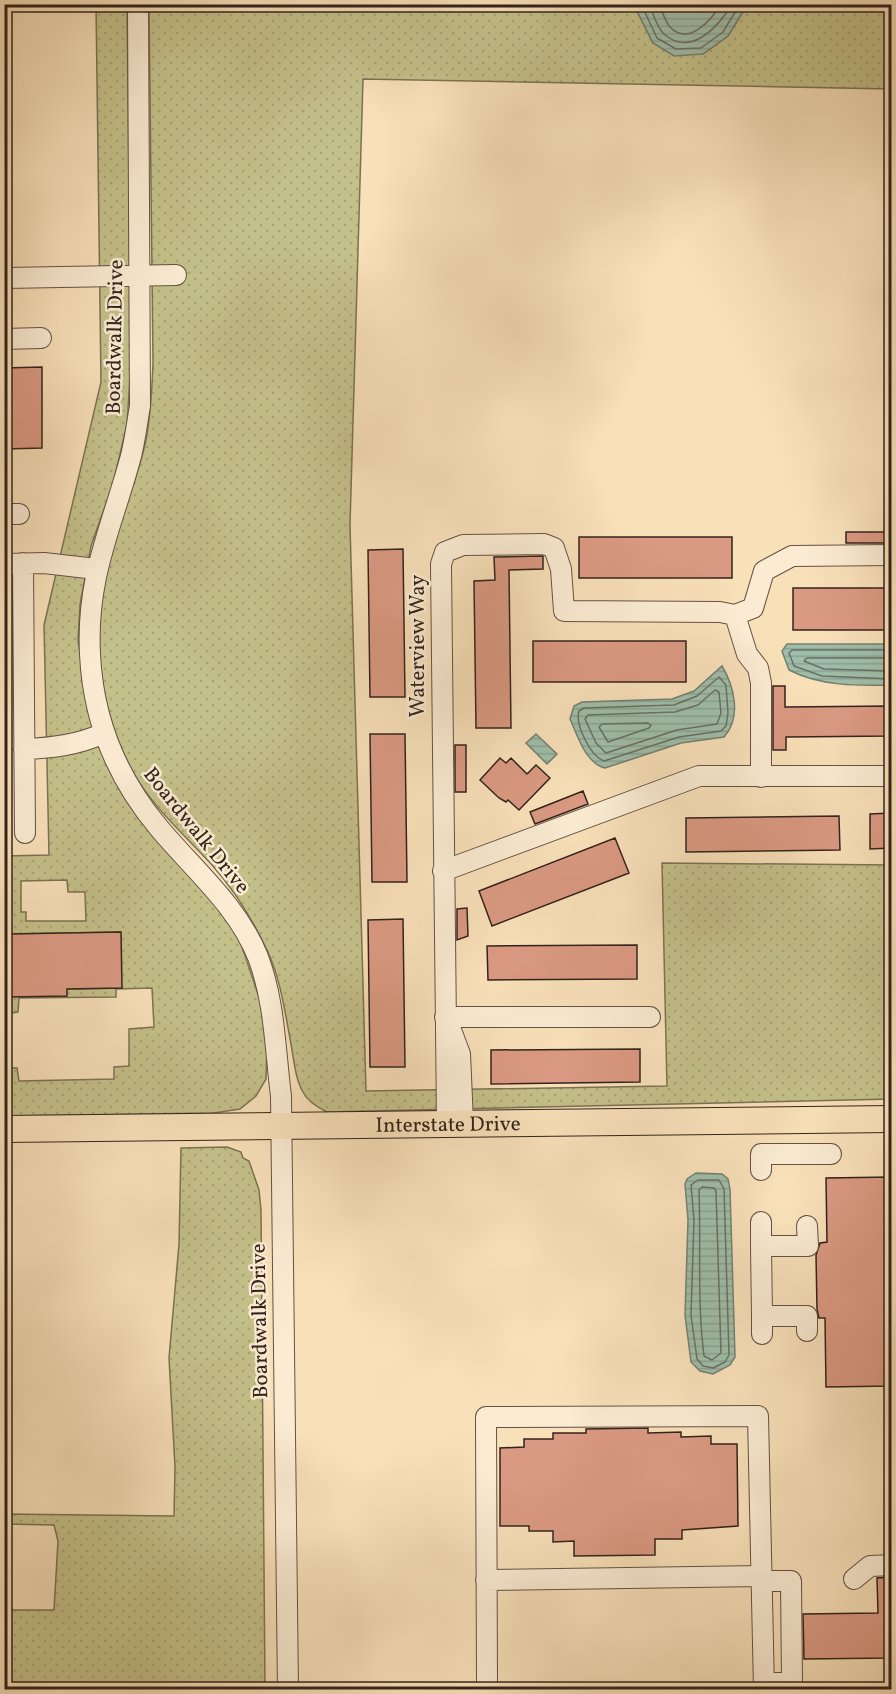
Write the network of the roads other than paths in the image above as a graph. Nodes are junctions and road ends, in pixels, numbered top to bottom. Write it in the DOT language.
graph roads {
  1 [pos="138,4"];
  2 [pos="176,275"];
  3 [pos="140,276"];
  4 [pos="4,278"];
  5 [pos="41,338"];
  6 [pos="4,339"];
  7 [pos="891,555"];
  8 [pos="14,564"];
  9 [pos="96,569"];
  10 [pos="735,615"];
  11 [pos="104,733"];
  12 [pos="24,749"];
  13 [pos="891,776"];
  14 [pos="761,777"];
  15 [pos="25,833"];
  16 [pos="443,871"];
  17 [pos="446,1017"];
  18 [pos="650,1017"];
  19 [pos="891,1119"];
  20 [pos="455,1122"];
  21 [pos="281,1124"];
  22 [pos="4,1129"];
  23 [pos="831,1154"];
  24 [pos="761,1170"];
  25 [pos="761,1222"];
  26 [pos="807,1227"];
  27 [pos="761,1246"];
  28 [pos="807,1331"];
  29 [pos="891,1565"];
  30 [pos="762,1579"];
  31 [pos="854,1579"];
  32 [pos="486,1580"];
  33 [pos="487,1681"];
  34 [pos="764,1686"];
  35 [pos="288,1689"];
  1 -- 3 [label="street, Boardwalk Drive"];
  2 -- 3 [label="street"];
  3 -- 4 [label="street"];
  3 -- 9 [label="street, Boardwalk Drive"];
  5 -- 6 [label="street"];
  7 -- 10 [label="street"];
  8 -- 9 [label="street"];
  8 -- 12 [label="street"];
  9 -- 11 [label="street, Boardwalk Drive"];
  10 -- 14 [label="street"];
  10 -- 16 [label="street, Waterview Way"];
  11 -- 12 [label="street"];
  11 -- 21 [label="street, Boardwalk Drive"];
  12 -- 15 [label="street"];
  13 -- 14 [label="street"];
  14 -- 16 [label="street"];
  16 -- 17 [label="street, Waterview Way"];
  17 -- 18 [label="street"];
  17 -- 20 [label="street, Waterview Way"];
  19 -- 20 [label="main road, Interstate Drive"];
  20 -- 21 [label="main road, Interstate Drive"];
  21 -- 22 [label="main road, Interstate Drive"];
  21 -- 35 [label="street, Boardwalk Drive"];
  23 -- 24 [label="street"];
  25 -- 27 [label="street"];
  26 -- 27 [label="street"];
  27 -- 28 [label="street"];
  29 -- 31 [label="street"];
  30 -- 32 [label="street"];
  30 -- 32 [label="street"];
  30 -- 34 [label="street"];
  30 -- 34 [label="street"];
  32 -- 33 [label="street"];
}
